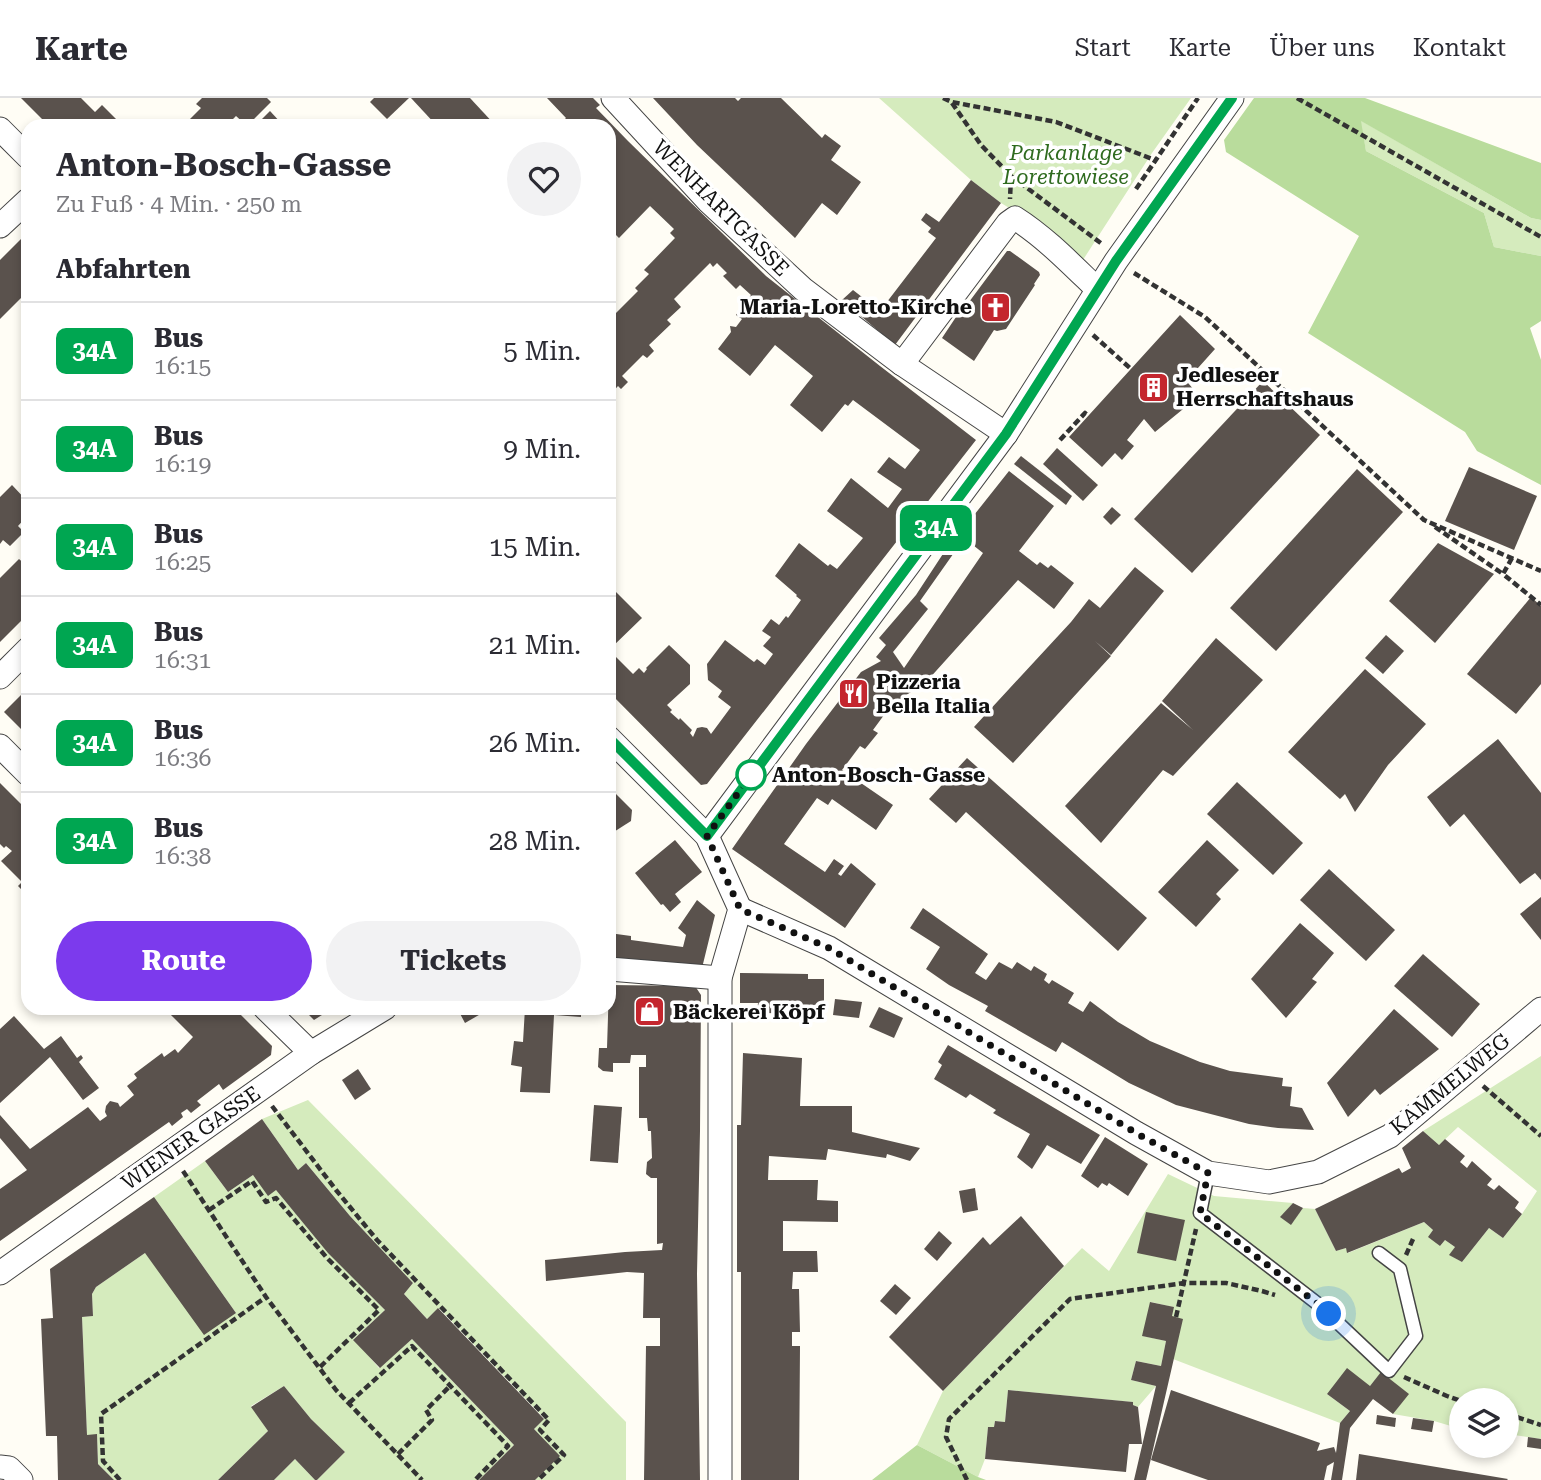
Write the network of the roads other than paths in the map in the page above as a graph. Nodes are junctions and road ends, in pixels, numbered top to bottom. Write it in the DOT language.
graph roads {
  1 [pos="612,98"];
  2 [pos="1232,98"];
  3 [pos="0,129"];
  4 [pos="21,151"];
  5 [pos="21,206"];
  6 [pos="0,226"];
  7 [pos="1097,289"];
  8 [pos="902,364"];
  9 [pos="1006,434"];
  10 [pos="21,656"];
  11 [pos="0,677"];
  12 [pos="616,745"];
  13 [pos="0,746"];
  14 [pos="21,767"];
  15 [pos="707,836"];
  16 [pos="740,909"];
  17 [pos="616,970"];
  18 [pos="720,978"];
  19 [pos="1541,1009"];
  20 [pos="272,1015"];
  21 [pos="373,1015"];
  22 [pos="310,1053"];
  23 [pos="1208,1173"];
  24 [pos="1379,1253"];
  25 [pos="0,1273"];
  26 [pos="0,1467"];
  27 [pos="21,1480"];
  28 [pos="720,1480"];
  1 -- 8 [label="street, WENHARTGASSE"];
  2 -- 7 [label="street"];
  3 -- 4 [label="street"];
  5 -- 6 [label="street"];
  7 -- 8 [label="street"];
  7 -- 9 [label="street"];
  8 -- 9 [label="street, WENHARTGASSE"];
  9 -- 15 [label="street"];
  10 -- 11 [label="street"];
  12 -- 15 [label="street"];
  13 -- 14 [label="street"];
  15 -- 16 [label="street"];
  16 -- 18 [label="street"];
  16 -- 23 [label="street"];
  17 -- 18 [label="street"];
  18 -- 28 [label="street"];
  19 -- 23 [label="street, KAMMELWEG"];
  20 -- 22 [label="street"];
  21 -- 22 [label="street, WIENER GASSE"];
  22 -- 25 [label="street, WIENER GASSE"];
  23 -- 24 [label="lane"];
  26 -- 27 [label="street"];
}
